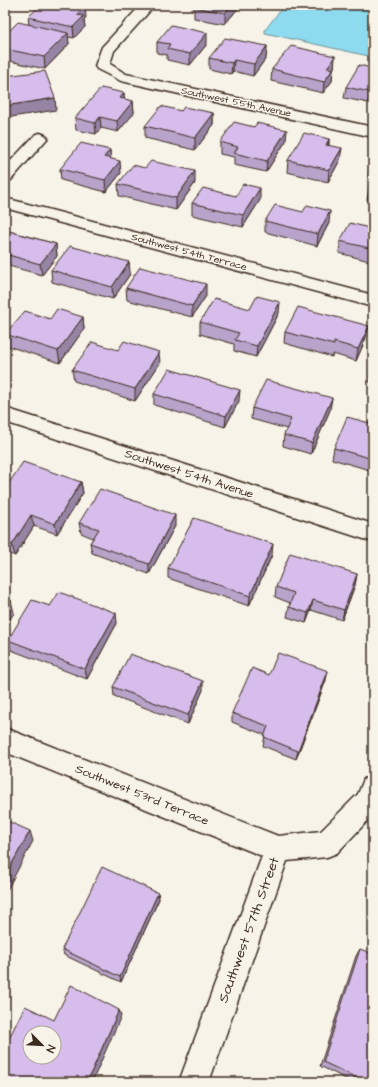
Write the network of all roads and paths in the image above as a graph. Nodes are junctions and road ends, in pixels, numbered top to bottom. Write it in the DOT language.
graph roads {
  1 [pos="148,5"];
  2 [pos="373,132"];
  3 [pos="40,138"];
  4 [pos="5,177"];
  5 [pos="5,203"];
  6 [pos="373,301"];
  7 [pos="5,416"];
  8 [pos="373,533"];
  9 [pos="5,740"];
  10 [pos="373,788"];
  11 [pos="278,849"];
  12 [pos="194,1082"];
  1 -- 2 [label="street, Southwest 55th Avenue"];
  3 -- 4 [label="street"];
  5 -- 6 [label="street, Southwest 54th Terrace"];
  7 -- 8 [label="street, Southwest 54th Avenue"];
  9 -- 11 [label="street, Southwest 53rd Terrace"];
  10 -- 11 [label="street, Southwest 57th Street"];
  11 -- 12 [label="street, Southwest 57th Street"];
}
